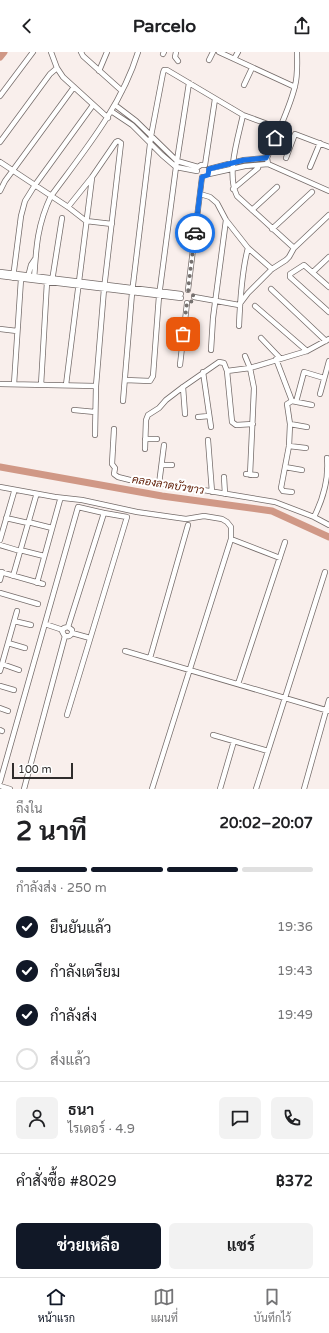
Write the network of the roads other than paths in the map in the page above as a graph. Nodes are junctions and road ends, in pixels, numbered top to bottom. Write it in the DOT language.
graph roads {
  1 [pos="33,52"];
  2 [pos="51,52"];
  3 [pos="81,52"];
  4 [pos="107,52"];
  5 [pos="138,52"];
  6 [pos="176,52"];
  7 [pos="213,52"];
  8 [pos="219,52"];
  9 [pos="238,52"];
  10 [pos="297,52"];
  11 [pos="234,59"];
  12 [pos="209,60"];
  13 [pos="178,61"];
  14 [pos="57,68"];
  15 [pos="252,68"];
  16 [pos="99,72"];
  17 [pos="189,83"];
  18 [pos="244,85"];
  19 [pos="74,87"];
  20 [pos="295,87"];
  21 [pos="122,92"];
  22 [pos="0,96"];
  23 [pos="215,99"];
  24 [pos="93,105"];
  25 [pos="115,105"];
  26 [pos="111,111"];
  27 [pos="243,115"];
  28 [pos="108,118"];
  29 [pos="273,126"];
  30 [pos="152,136"];
  31 [pos="0,142"];
  32 [pos="320,143"];
  33 [pos="151,144"];
  34 [pos="329,147"];
  35 [pos="266,158"];
  36 [pos="286,158"];
  37 [pos="0,162"];
  38 [pos="234,162"];
  39 [pos="176,164"];
  40 [pos="268,164"];
  41 [pos="310,167"];
  42 [pos="234,168"];
  43 [pos="258,168"];
  44 [pos="198,169"];
  45 [pos="208,169"];
  46 [pos="12,171"];
  47 [pos="92,177"];
  48 [pos="202,177"];
  49 [pos="35,186"];
  50 [pos="277,188"];
  51 [pos="234,189"];
  52 [pos="0,191"];
  53 [pos="329,191"];
  54 [pos="312,192"];
  55 [pos="200,194"];
  56 [pos="52,196"];
  57 [pos="68,207"];
  58 [pos="252,210"];
  59 [pos="329,215"];
  60 [pos="62,218"];
  61 [pos="226,220"];
  62 [pos="86,221"];
  63 [pos="112,224"];
  64 [pos="272,229"];
  65 [pos="248,248"];
  66 [pos="294,248"];
  67 [pos="329,257"];
  68 [pos="36,259"];
  69 [pos="272,269"];
  70 [pos="0,272"];
  71 [pos="312,272"];
  72 [pos="0,276"];
  73 [pos="13,276"];
  74 [pos="28,277"];
  75 [pos="34,278"];
  76 [pos="21,279"];
  77 [pos="50,281"];
  78 [pos="78,284"];
  79 [pos="104,287"];
  80 [pos="329,288"];
  81 [pos="271,289"];
  82 [pos="132,290"];
  83 [pos="188,290"];
  84 [pos="159,294"];
  85 [pos="181,296"];
  86 [pos="194,297"];
  87 [pos="216,301"];
  88 [pos="187,303"];
  89 [pos="240,305"];
  90 [pos="255,306"];
  91 [pos="329,312"];
  92 [pos="239,326"];
  93 [pos="0,329"];
  94 [pos="17,331"];
  95 [pos="261,338"];
  96 [pos="328,340"];
  97 [pos="211,350"];
  98 [pos="307,351"];
  99 [pos="245,356"];
  100 [pos="278,358"];
  101 [pos="329,361"];
  102 [pos="180,365"];
  103 [pos="250,368"];
  104 [pos="227,371"];
  105 [pos="203,372"];
  106 [pos="324,378"];
  107 [pos="125,380"];
  108 [pos="0,384"];
  109 [pos="14,384"];
  110 [pos="41,385"];
  111 [pos="66,385"];
  112 [pos="96,386"];
  113 [pos="183,387"];
  114 [pos="320,394"];
  115 [pos="123,401"];
  116 [pos="294,402"];
  117 [pos="312,405"];
  118 [pos="74,410"];
  119 [pos="95,412"];
  120 [pos="185,414"];
  121 [pos="209,416"];
  122 [pos="198,417"];
  123 [pos="253,424"];
  124 [pos="290,424"];
  125 [pos="211,427"];
  126 [pos="307,427"];
  127 [pos="114,429"];
  128 [pos="95,435"];
  129 [pos="146,439"];
  130 [pos="157,439"];
  131 [pos="208,440"];
  132 [pos="164,444"];
  133 [pos="289,446"];
  134 [pos="306,448"];
  135 [pos="145,449"];
  136 [pos="327,458"];
  137 [pos="162,464"];
  138 [pos="172,465"];
  139 [pos="285,467"];
  140 [pos="302,470"];
  141 [pos="256,475"];
  142 [pos="224,477"];
  143 [pos="159,484"];
  144 [pos="0,487"];
  145 [pos="14,492"];
  146 [pos="212,492"];
  147 [pos="292,492"];
  148 [pos="225,494"];
  149 [pos="36,496"];
  150 [pos="60,500"];
  151 [pos="104,513"];
  152 [pos="314,517"];
  153 [pos="0,518"];
  154 [pos="6,519"];
  155 [pos="28,523"];
  156 [pos="188,525"];
  157 [pos="329,525"];
  158 [pos="52,528"];
  159 [pos="231,539"];
  160 [pos="0,540"];
  161 [pos="285,542"];
  162 [pos="0,545"];
  163 [pos="20,550"];
  164 [pos="44,556"];
  165 [pos="280,558"];
  166 [pos="1,572"];
  167 [pos="325,572"];
  168 [pos="13,576"];
  169 [pos="0,580"];
  170 [pos="37,583"];
  171 [pos="43,584"];
  172 [pos="0,594"];
  173 [pos="38,604"];
  174 [pos="17,610"];
  175 [pos="14,621"];
  176 [pos="45,624"];
  177 [pos="31,625"];
  178 [pos="68,627"];
  179 [pos="63,630"];
  180 [pos="72,633"];
  181 [pos="65,636"];
  182 [pos="90,638"];
  183 [pos="8,643"];
  184 [pos="25,648"];
  185 [pos="125,651"];
  186 [pos="150,658"];
  187 [pos="2,664"];
  188 [pos="19,670"];
  189 [pos="189,670"];
  190 [pos="0,671"];
  191 [pos="238,684"];
  192 [pos="0,686"];
  193 [pos="14,690"];
  194 [pos="284,697"];
  195 [pos="329,700"];
  196 [pos="0,708"];
  197 [pos="328,710"];
  198 [pos="8,711"];
  199 [pos="67,715"];
  200 [pos="213,735"];
  201 [pos="234,741"];
  202 [pos="268,751"];
  203 [pos="0,782"];
  204 [pos="0,786"];
  205 [pos="10,789"];
  206 [pos="24,789"];
  207 [pos="152,789"];
  208 [pos="220,789"];
  209 [pos="256,789"];
  210 [pos="304,789"];
  1 -- 22 [label="street"];
  2 -- 14 [label="street"];
  3 -- 16 [label="street"];
  4 -- 16 [label="street"];
  5 -- 21 [label="street"];
  6 -- 13 [label="street"];
  7 -- 12 [label="street"];
  8 -- 11 [label="street"];
  9 -- 11 [label="street"];
  10 -- 20 [label="street"];
  11 -- 15 [label="street"];
  14 -- 19 [label="street"];
  14 -- 31 [label="street"];
  15 -- 18 [label="street"];
  15 -- 20 [label="street"];
  16 -- 21 [label="street"];
  17 -- 23 [label="street"];
  17 -- 30 [label="street"];
  17 -- 39 [label="street"];
  19 -- 24 [label="street"];
  19 -- 46 [label="street"];
  20 -- 35 [label="street"];
  21 -- 25 [label="street"];
  23 -- 27 [label="street"];
  23 -- 45 [label="street"];
  24 -- 28 [label="street"];
  24 -- 49 [label="street"];
  25 -- 26 [label="street"];
  25 -- 30 [label="street"];
  26 -- 28 [label="street"];
  26 -- 33 [label="street"];
  27 -- 29 [label="street"];
  27 -- 38 [label="street"];
  28 -- 56 [label="street"];
  30 -- 33 [label="street"];
  30 -- 39 [label="street"];
  32 -- 34 [label="street"];
  32 -- 36 [label="street"];
  32 -- 41 [label="street"];
  33 -- 39 [label="street"];
  33 -- 82 [label="street"];
  35 -- 38 [label="street"];
  35 -- 40 [label="street"];
  37 -- 46 [label="street"];
  38 -- 42 [label="street"];
  38 -- 45 [label="street"];
  39 -- 44 [label="street"];
  39 -- 84 [label="street"];
  40 -- 42 [label="street"];
  40 -- 53 [label="street"];
  42 -- 45 [label="street"];
  42 -- 51 [label="street"];
  43 -- 51 [label="street"];
  44 -- 45 [label="street"];
  44 -- 48 [label="street"];
  45 -- 48 [label="street"];
  46 -- 49 [label="street"];
  46 -- 52 [label="street"];
  47 -- 57 [label="street"];
  47 -- 62 [label="street"];
  47 -- 63 [label="street"];
  48 -- 55 [label="street"];
  49 -- 56 [label="street"];
  49 -- 73 [label="street"];
  50 -- 58 [label="street"];
  51 -- 58 [label="street"];
  54 -- 64 [label="street"];
  55 -- 61 [label="street"];
  55 -- 83 [label="street"];
  56 -- 57 [label="street"];
  56 -- 68 [label="street"];
  57 -- 62 [label="street"];
  58 -- 64 [label="street"];
  59 -- 66 [label="street"];
  60 -- 77 [label="street"];
  61 -- 65 [label="street"];
  61 -- 87 [label="street"];
  62 -- 63 [label="street"];
  62 -- 78 [label="street"];
  63 -- 79 [label="street"];
  64 -- 66 [label="street"];
  65 -- 69 [label="street"];
  65 -- 89 [label="street"];
  66 -- 69 [label="street"];
  67 -- 71 [label="street"];
  68 -- 74 [label="street"];
  68 -- 75 [label="street"];
  69 -- 89 [label="street"];
  70 -- 73 [label="street"];
  71 -- 80 [label="street"];
  71 -- 91 [label="street"];
  72 -- 73 [label="street"];
  73 -- 74 [label="street"];
  73 -- 76 [label="street"];
  74 -- 75 [label="street"];
  74 -- 76 [label="street"];
  75 -- 77 [label="street"];
  76 -- 94 [label="street"];
  77 -- 78 [label="street"];
  77 -- 110 [label="street"];
  78 -- 79 [label="street"];
  78 -- 111 [label="street"];
  79 -- 82 [label="street"];
  79 -- 112 [label="street"];
  81 -- 96 [label="street"];
  82 -- 84 [label="street"];
  82 -- 107 [label="street"];
  83 -- 85 [label="street"];
  83 -- 86 [label="street"];
  84 -- 85 [label="street"];
  84 -- 107 [label="street"];
  85 -- 88 [label="street"];
  86 -- 87 [label="street"];
  86 -- 88 [label="street"];
  87 -- 89 [label="street"];
  87 -- 97 [label="street"];
  88 -- 102 [label="street"];
  89 -- 92 [label="street"];
  90 -- 98 [label="street"];
  93 -- 94 [label="street"];
  94 -- 109 [label="street"];
  95 -- 100 [label="street"];
  96 -- 98 [label="street"];
  98 -- 100 [label="street"];
  99 -- 103 [label="street"];
  100 -- 103 [label="street"];
  100 -- 116 [label="street"];
  101 -- 106 [label="street"];
  103 -- 104 [label="street"];
  103 -- 123 [label="street"];
  104 -- 105 [label="street"];
  104 -- 123 [label="street"];
  105 -- 113 [label="street"];
  105 -- 121 [label="street"];
  106 -- 114 [label="street"];
  106 -- 116 [label="street"];
  107 -- 115 [label="street"];
  108 -- 109 [label="street"];
  109 -- 110 [label="street"];
  110 -- 111 [label="street"];
  111 -- 112 [label="street"];
  112 -- 119 [label="street"];
  113 -- 120 [label="street"];
  113 -- 129 [label="street"];
  116 -- 117 [label="street"];
  116 -- 124 [label="street"];
  118 -- 119 [label="street"];
  119 -- 128 [label="street"];
  121 -- 122 [label="street"];
  121 -- 125 [label="street"];
  123 -- 141 [label="street"];
  124 -- 126 [label="street"];
  124 -- 133 [label="street"];
  127 -- 143 [label="street"];
  129 -- 130 [label="street"];
  129 -- 135 [label="street"];
  131 -- 146 [label="street"];
  132 -- 137 [label="street"];
  133 -- 134 [label="street"];
  133 -- 139 [label="street"];
  136 -- 152 [label="street"];
  137 -- 138 [label="street"];
  137 -- 143 [label="street"];
  139 -- 140 [label="street"];
  139 -- 147 [label="street"];
  142 -- 148 [label="street"];
  143 -- 146 [label="street"];
  144 -- 159 [label="street"];
  145 -- 154 [label="street"];
  146 -- 148 [label="street"];
  148 -- 152 [label="street"];
  149 -- 155 [label="street"];
  150 -- 158 [label="street"];
  151 -- 176 [label="street"];
  151 -- 178 [label="street"];
  151 -- 182 [label="street"];
  152 -- 157 [label="street"];
  153 -- 154 [label="street"];
  154 -- 155 [label="street"];
  154 -- 160 [label="street"];
  155 -- 158 [label="street"];
  155 -- 163 [label="street"];
  156 -- 186 [label="street"];
  158 -- 164 [label="street"];
  159 -- 165 [label="street"];
  159 -- 189 [label="street"];
  161 -- 165 [label="street"];
  162 -- 163 [label="street"];
  163 -- 164 [label="street"];
  163 -- 168 [label="street"];
  164 -- 170 [label="street"];
  165 -- 191 [label="street"];
  166 -- 168 [label="street"];
  166 -- 169 [label="street"];
  167 -- 194 [label="street"];
  168 -- 170 [label="street"];
  170 -- 171 [label="street"];
  172 -- 173 [label="street"];
  174 -- 175 [label="street"];
  175 -- 177 [label="street"];
  175 -- 183 [label="street"];
  176 -- 179 [label="street"];
  176 -- 203 [label="street"];
  178 -- 179 [label="street"];
  178 -- 180 [label="street"];
  179 -- 181 [label="street"];
  180 -- 181 [label="street"];
  180 -- 182 [label="street"];
  181 -- 206 [label="street"];
  182 -- 199 [label="street"];
  183 -- 184 [label="street"];
  183 -- 187 [label="street"];
  185 -- 186 [label="street"];
  186 -- 189 [label="street"];
  187 -- 188 [label="street"];
  187 -- 190 [label="street"];
  189 -- 191 [label="street"];
  189 -- 207 [label="street"];
  191 -- 194 [label="street"];
  192 -- 193 [label="street"];
  194 -- 197 [label="street"];
  194 -- 202 [label="street"];
  195 -- 197 [label="street"];
  196 -- 198 [label="street"];
  197 -- 210 [label="street"];
  200 -- 201 [label="street"];
  201 -- 202 [label="street"];
  201 -- 208 [label="street"];
  202 -- 209 [label="street"];
  204 -- 205 [label="street"];
}
